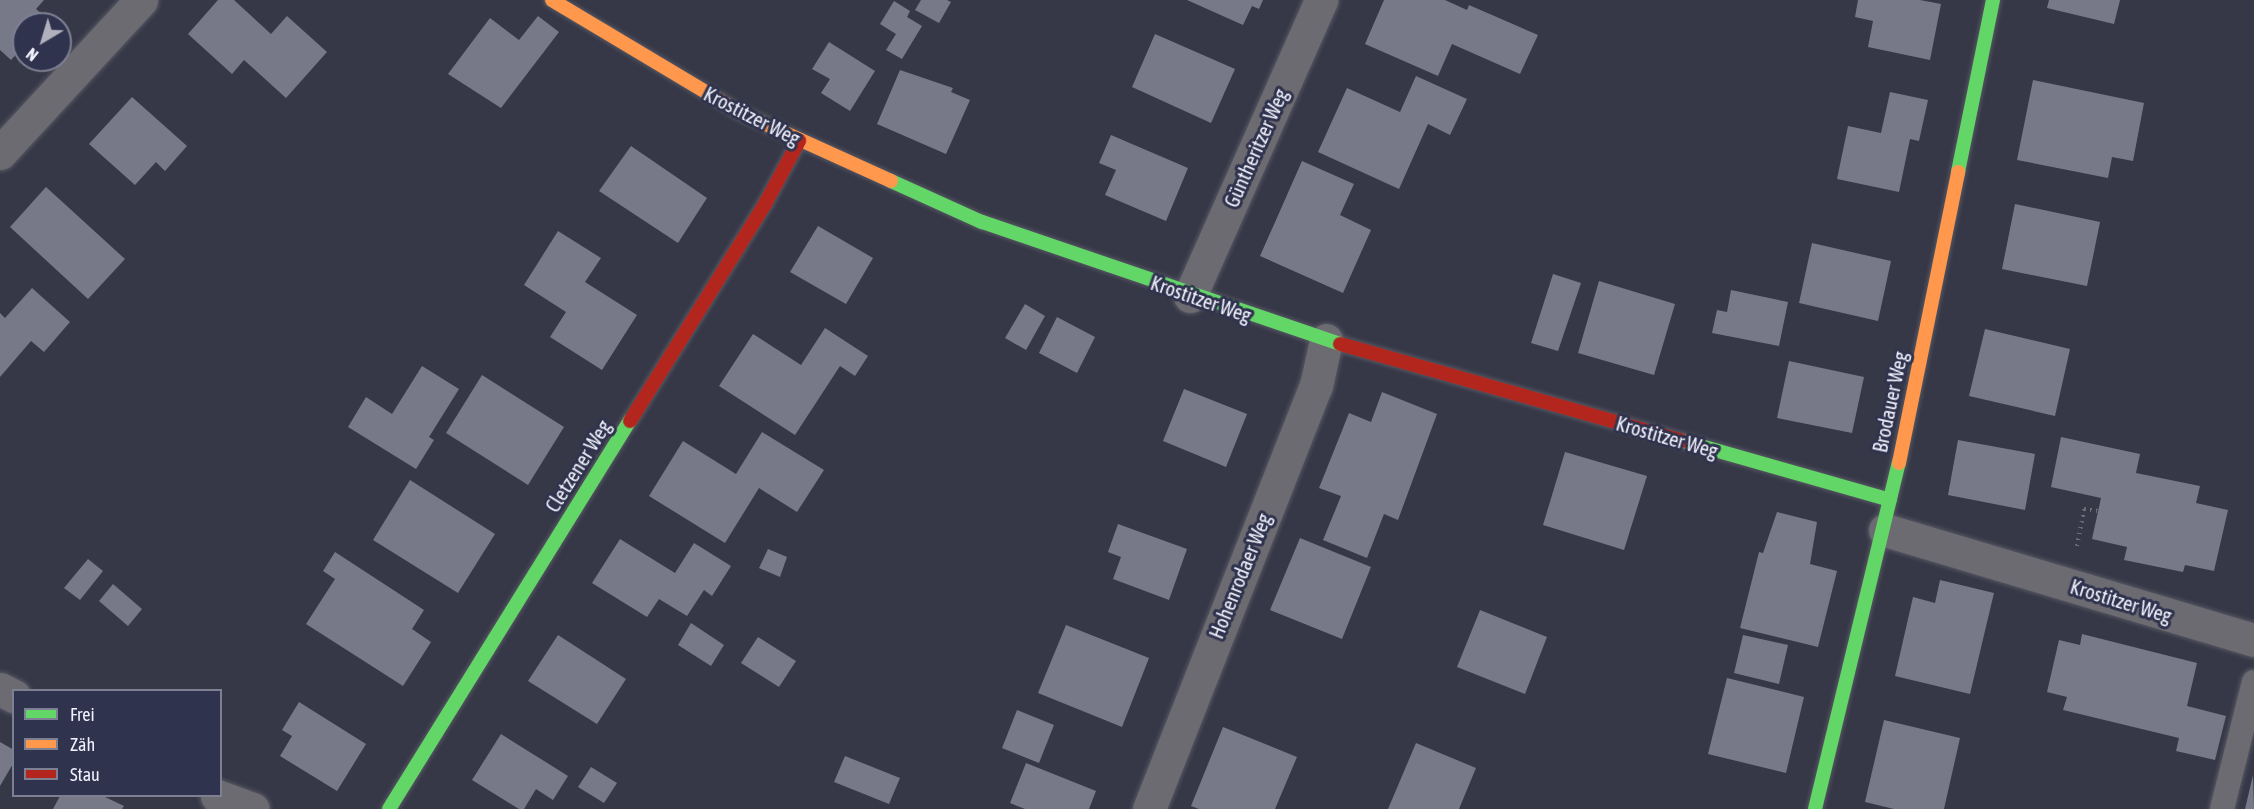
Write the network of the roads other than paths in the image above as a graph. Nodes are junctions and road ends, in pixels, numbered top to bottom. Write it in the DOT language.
graph roads {
  1 [pos="141,0"];
  2 [pos="552,0"];
  3 [pos="1321,0"];
  4 [pos="1993,0"];
  5 [pos="799,141"];
  6 [pos="0,153"];
  7 [pos="1190,296"];
  8 [pos="1326,340"];
  9 [pos="1887,515"];
  10 [pos="2254,640"];
  11 [pos="2254,682"];
  12 [pos="221,797"];
  13 [pos="253,809"];
  14 [pos="389,809"];
  15 [pos="1149,809"];
  16 [pos="1815,809"];
  17 [pos="2222,809"];
  1 -- 6 [label="street"];
  2 -- 5 [label="street, Krostitzer Weg"];
  3 -- 7 [label="street, Güntheritzer Weg"];
  4 -- 9 [label="street, Brodauer Weg"];
  5 -- 7 [label="street, Krostitzer Weg"];
  5 -- 14 [label="street, Cletzener Weg"];
  7 -- 8 [label="street, Krostitzer Weg"];
  8 -- 9 [label="street, Krostitzer Weg"];
  8 -- 15 [label="street, Hohenrodaer Weg"];
  9 -- 10 [label="street, Krostitzer Weg"];
  9 -- 16 [label="street, Brodauer Weg"];
  11 -- 17 [label="lane"];
  12 -- 13 [label="street"];
}
